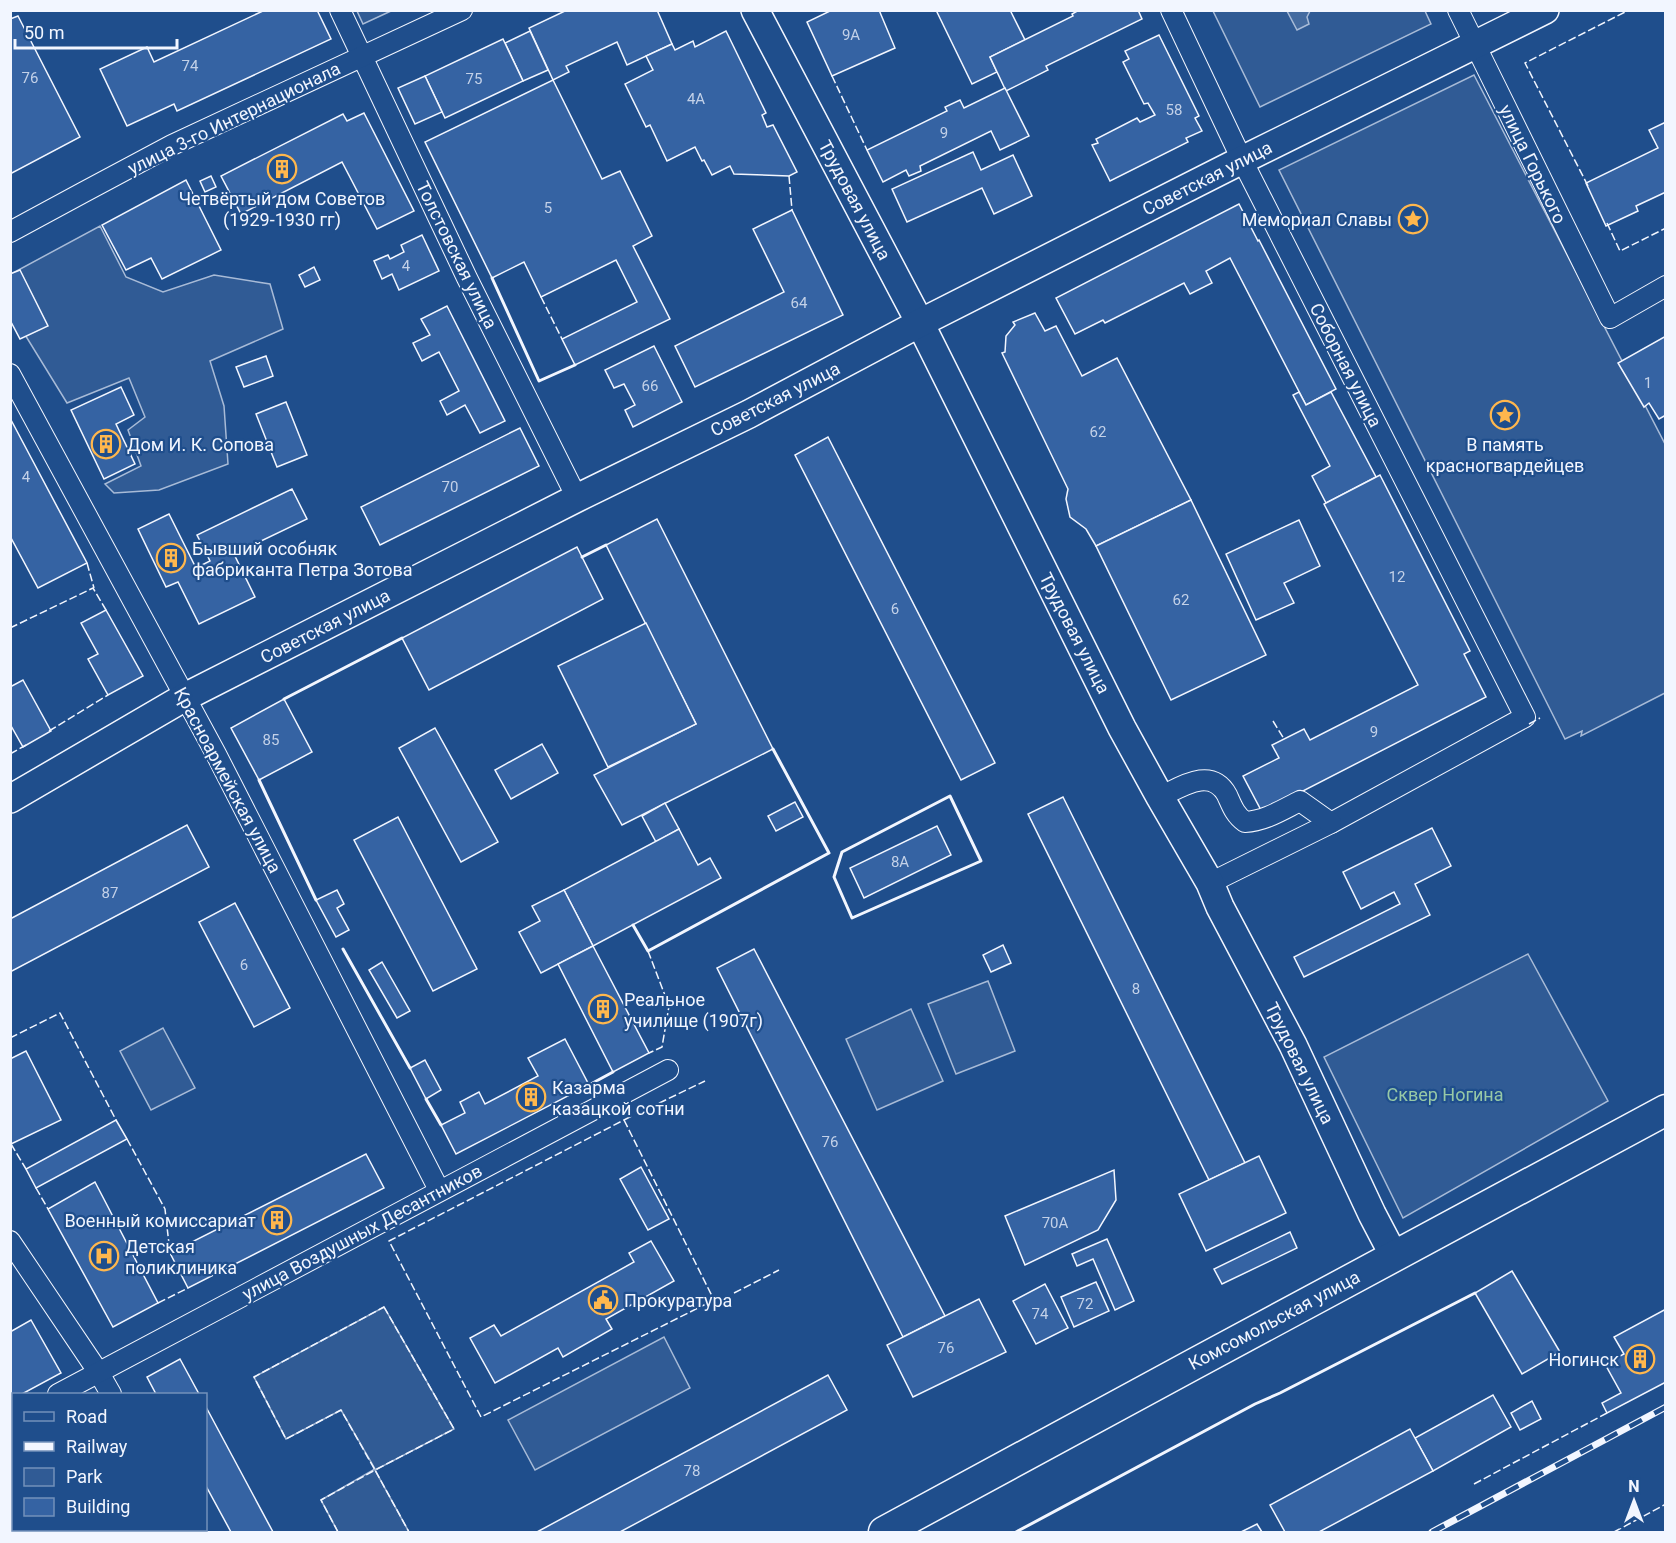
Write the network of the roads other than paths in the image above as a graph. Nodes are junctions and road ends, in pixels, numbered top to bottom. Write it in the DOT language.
graph roads {
  1 [pos="340,10"];
  2 [pos="462,10"];
  3 [pos="755,10"];
  4 [pos="1171,10"];
  5 [pos="1458,10"];
  6 [pos="1545,10"];
  7 [pos="1474,46"];
  8 [pos="362,57"];
  9 [pos="1242,160"];
  10 [pos="10,232"];
  11 [pos="1665,286"];
  12 [pos="920,323"];
  13 [pos="10,374"];
  14 [pos="577,498"];
  15 [pos="185,697"];
  16 [pos="1160,797"];
  17 [pos="10,799"];
  18 [pos="1331,823"];
  19 [pos="1210,883"];
  20 [pos="668,1070"];
  21 [pos="1665,1110"];
  22 [pos="439,1191"];
  23 [pos="10,1241"];
  24 [pos="1394,1256"];
  25 [pos="99,1373"];
  26 [pos="62,1393"];
  27 [pos="110,1393"];
  28 [pos="884,1533"];
  1 -- 8 [label="street, Толстовская улица"];
  2 -- 8 [label="street, улица 3-го Интернационала"];
  3 -- 12 [label="street, Трудовая улица"];
  4 -- 9 [label="street, Соборная улица"];
  5 -- 7 [label="street, улица Горького"];
  6 -- 7 [label="street, Советская улица"];
  7 -- 9 [label="street, Советская улица"];
  7 -- 11 [label="street, улица Горького"];
  8 -- 10 [label="street, улица 3-го Интернационала"];
  8 -- 14 [label="street, Толстовская улица"];
  9 -- 12 [label="street, Советская улица"];
  9 -- 18 [label="street, Соборная улица"];
  12 -- 14 [label="street, Советская улица"];
  12 -- 16 [label="street, Трудовая улица"];
  13 -- 15 [label="street, Красноармейская улица"];
  14 -- 15 [label="street, Советская улица"];
  15 -- 17 [label="street, Советская улица"];
  15 -- 22 [label="street, Красноармейская улица"];
  16 -- 18 [label="street"];
  16 -- 19 [label="street, Трудовая улица"];
  18 -- 19 [label="street"];
  19 -- 24 [label="street, Трудовая улица"];
  20 -- 22 [label="street, улица Воздушных Десантников"];
  21 -- 24 [label="main road, Комсомольская улица"];
  22 -- 25 [label="street, улица Воздушных Десантников"];
  23 -- 25 [label="street"];
  24 -- 28 [label="main road, Комсомольская улица"];
  25 -- 26 [label="street, улица Воздушных Десантников"];
  25 -- 27 [label="street"];
}
